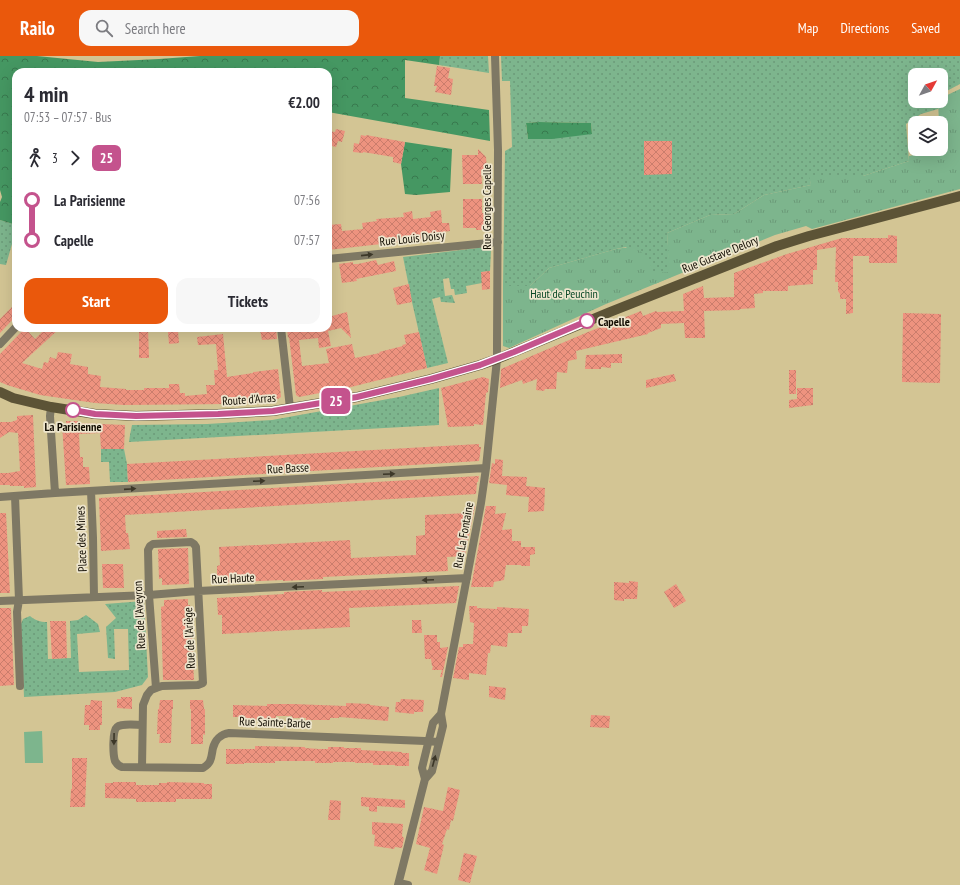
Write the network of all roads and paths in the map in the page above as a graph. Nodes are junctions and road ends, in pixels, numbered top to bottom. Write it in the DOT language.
graph roads {
  1 [pos="495,56"];
  2 [pos="960,196"];
  3 [pos="498,242"];
  4 [pos="332,259"];
  5 [pos="12,331"];
  6 [pos="281,332"];
  7 [pos="0,344"];
  8 [pos="497,359"];
  9 [pos="0,392"];
  10 [pos="51,407"];
  11 [pos="290,408"];
  12 [pos="486,468"];
  13 [pos="91,491"];
  14 [pos="54,493"];
  15 [pos="15,496"];
  16 [pos="0,497"];
  17 [pos="153,544"];
  18 [pos="467,578"];
  19 [pos="198,591"];
  20 [pos="150,595"];
  21 [pos="94,597"];
  22 [pos="19,600"];
  23 [pos="0,601"];
  24 [pos="20,686"];
  25 [pos="156,688"];
  26 [pos="441,714"];
  27 [pos="142,725"];
  28 [pos="429,741"];
  29 [pos="439,742"];
  30 [pos="142,767"];
  31 [pos="425,779"];
  32 [pos="398,884"];
  33 [pos="408,885"];
  1 -- 3 [label="street, Rue Georges Capelle"];
  2 -- 8 [label="main road, Rue Gustave Delory"];
  4 -- 3 [label="street, Rue Louis Doisy, one-way"];
  3 -- 8 [label="street, Rue Georges Capelle"];
  5 -- 7 [label="street"];
  6 -- 11 [label="street"];
  8 -- 11 [label="main road, Route d'Arras"];
  8 -- 12 [label="street, Rue La Fontaine"];
  9 -- 10 [label="main road, Route d'Arras"];
  10 -- 11 [label="main road, Route d'Arras"];
  10 -- 14 [label="street"];
  13 -- 12 [label="street, Rue Basse, one-way"];
  12 -- 18 [label="street, Rue La Fontaine"];
  13 -- 14 [label="street, Place des Mines"];
  13 -- 21 [label="street, Place des Mines"];
  14 -- 15 [label="street, Place des Mines"];
  15 -- 16 [label="street"];
  15 -- 22 [label="street"];
  17 -- 19 [label="street, Rue de l'Ariège"];
  17 -- 20 [label="street, Rue de l'Aveyron"];
  18 -- 19 [label="street, Rue Haute, one-way"];
  18 -- 26 [label="street, Rue La Fontaine"];
  19 -- 20 [label="street, Rue Haute"];
  19 -- 25 [label="street, Rue de l'Ariège"];
  20 -- 21 [label="street, Rue Haute"];
  20 -- 25 [label="street, Rue de l'Aveyron"];
  21 -- 22 [label="street, Rue Haute"];
  22 -- 23 [label="street, Rue Haute"];
  22 -- 24 [label="street"];
  25 -- 27 [label="street"];
  26 -- 28 [label="street, Rue La Fontaine"];
  26 -- 29 [label="street, Rue La Fontaine"];
  27 -- 30 [label="street"];
  27 -- 30 [label="street, Rue Sainte-Barbe, one-way"];
  28 -- 29 [label="street, Rue Sainte-Barbe"];
  28 -- 30 [label="street, Rue Sainte-Barbe"];
  28 -- 31 [label="street, Rue La Fontaine"];
  31 -- 29 [label="street, Rue La Fontaine, one-way"];
  31 -- 32 [label="street, Rue La Fontaine"];
  32 -- 33 [label="street"];
}
